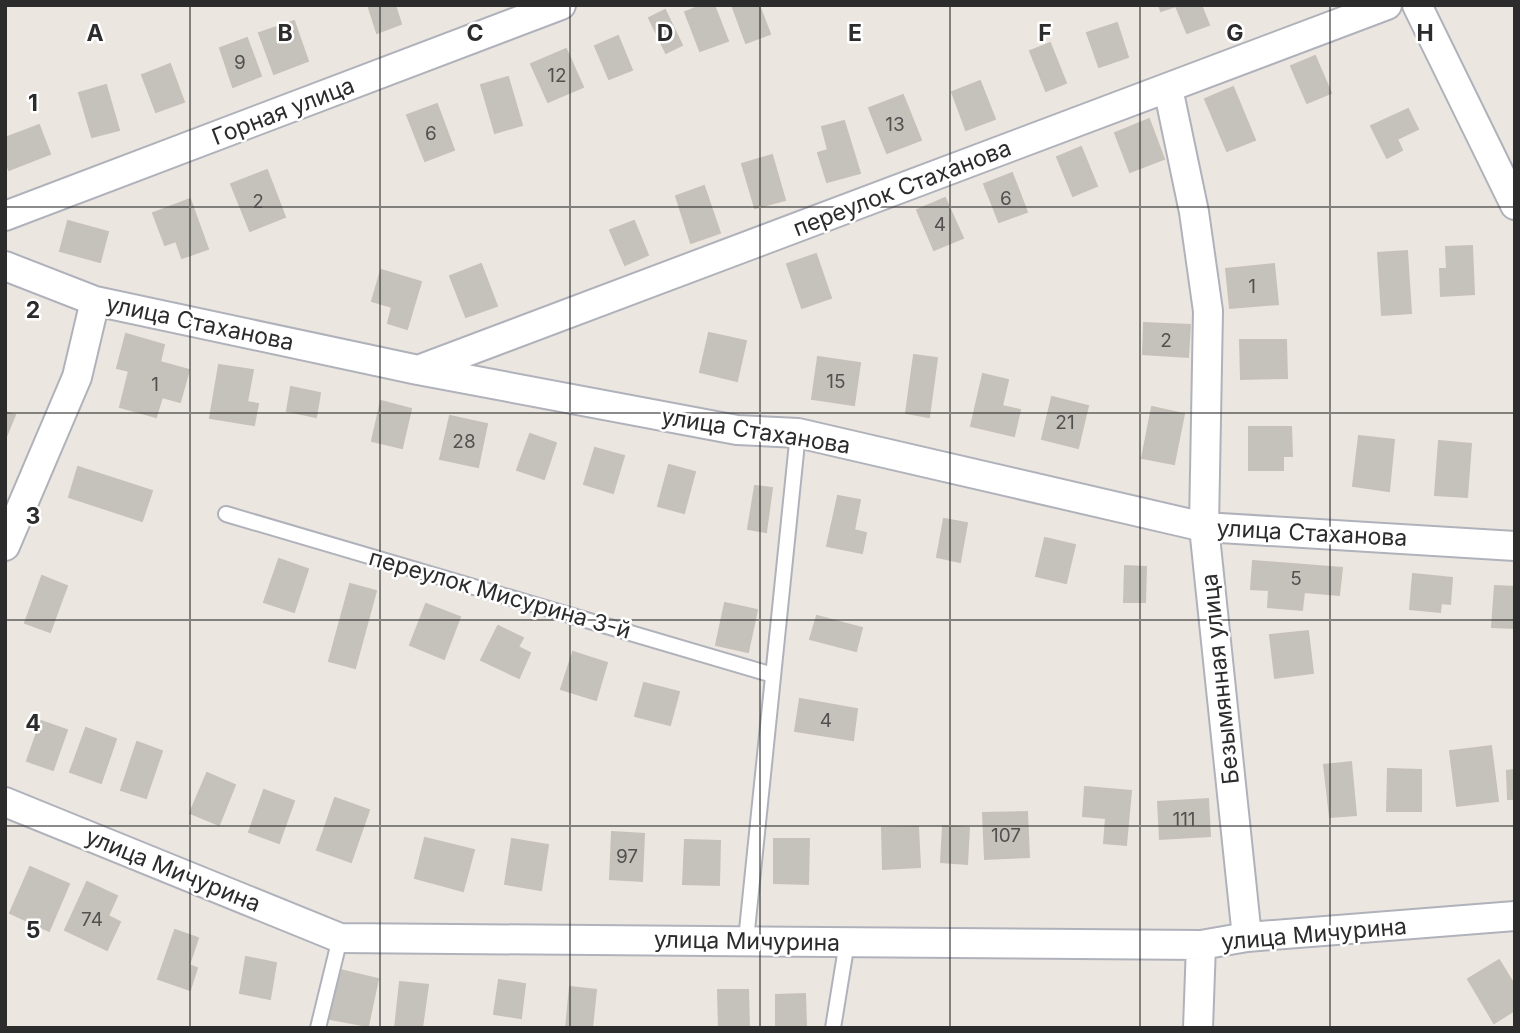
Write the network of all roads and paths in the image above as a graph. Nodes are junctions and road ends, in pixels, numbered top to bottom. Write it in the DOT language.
graph roads {
  1 [pos="561,5"];
  2 [pos="1387,5"];
  3 [pos="1417,5"];
  4 [pos="1168,88"];
  5 [pos="1515,205"];
  6 [pos="5,216"];
  7 [pos="5,266"];
  8 [pos="94,301"];
  9 [pos="418,370"];
  10 [pos="798,433"];
  11 [pos="226,514"];
  12 [pos="1203,527"];
  13 [pos="5,546"];
  14 [pos="1515,546"];
  15 [pos="774,675"];
  16 [pos="5,802"];
  17 [pos="1515,916"];
  18 [pos="1247,937"];
  19 [pos="340,939"];
  20 [pos="746,940"];
  21 [pos="847,942"];
  22 [pos="1201,944"];
  23 [pos="318,1028"];
  24 [pos="833,1028"];
  25 [pos="1198,1028"];
  1 -- 6 [label="street, Горная улица"];
  2 -- 4 [label="street, переулок Стаханова"];
  3 -- 5 [label="street"];
  4 -- 9 [label="street, переулок Стаханова"];
  4 -- 12 [label="street, Безымянная улица"];
  7 -- 8 [label="street, улица Стаханова"];
  8 -- 9 [label="street, улица Стаханова"];
  8 -- 13 [label="street"];
  9 -- 10 [label="street, улица Стаханова"];
  10 -- 12 [label="street, улица Стаханова"];
  10 -- 15 [label="lane"];
  11 -- 15 [label="lane, переулок Мисурина 3-й"];
  12 -- 14 [label="street, улица Стаханова"];
  12 -- 18 [label="street, Безымянная улица"];
  15 -- 20 [label="lane"];
  16 -- 19 [label="street, улица Мичурина"];
  17 -- 18 [label="street, улица Мичурина"];
  18 -- 22 [label="street, улица Мичурина"];
  19 -- 20 [label="street, улица Мичурина"];
  19 -- 23 [label="lane"];
  20 -- 21 [label="street, улица Мичурина"];
  21 -- 22 [label="street, улица Мичурина"];
  21 -- 24 [label="lane"];
  22 -- 25 [label="street"];
}
